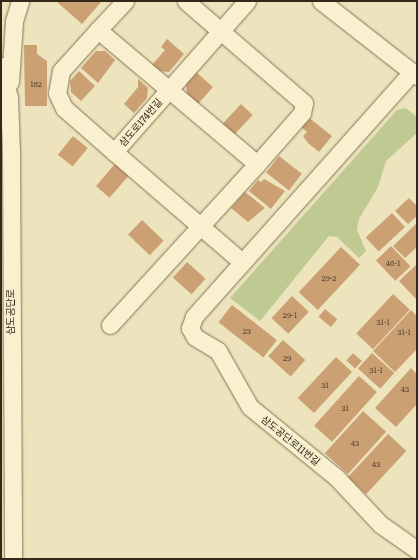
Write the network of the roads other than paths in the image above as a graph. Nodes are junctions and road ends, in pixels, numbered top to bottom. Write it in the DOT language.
graph roads {
  1 [pos="20,1"];
  2 [pos="125,1"];
  3 [pos="186,1"];
  4 [pos="247,1"];
  5 [pos="322,1"];
  6 [pos="98,30"];
  7 [pos="221,31"];
  8 [pos="1,66"];
  9 [pos="414,74"];
  10 [pos="168,89"];
  11 [pos="5,93"];
  12 [pos="6,152"];
  13 [pos="114,152"];
  14 [pos="257,164"];
  15 [pos="201,225"];
  16 [pos="242,262"];
  17 [pos="6,265"];
  18 [pos="110,325"];
  19 [pos="6,344"];
  20 [pos="6,490"];
  21 [pos="417,550"];
  22 [pos="13,559"];
  1 -- 11 [label="street"];
  2 -- 6 [label="street"];
  3 -- 7 [label="street"];
  4 -- 7 [label="street, 삼도로174번길"];
  5 -- 9 [label="street"];
  6 -- 10 [label="street"];
  6 -- 13 [label="street"];
  7 -- 10 [label="street, 삼도로174번길"];
  7 -- 14 [label="street"];
  8 -- 11 [label="street, 삼도공단로"];
  9 -- 16 [label="street"];
  10 -- 13 [label="street, 삼도로174번길"];
  10 -- 14 [label="street"];
  11 -- 12 [label="street, 삼도공단로"];
  12 -- 17 [label="street, 삼도공단로"];
  13 -- 15 [label="street, 삼도로174번길"];
  14 -- 15 [label="street"];
  15 -- 16 [label="street, 삼도로174번길"];
  15 -- 18 [label="street"];
  16 -- 21 [label="street, 삼도공단로11번길"];
  17 -- 19 [label="street, 삼도공단로"];
  19 -- 20 [label="street, 삼도공단로"];
  20 -- 22 [label="street, 삼도공단로"];
}
